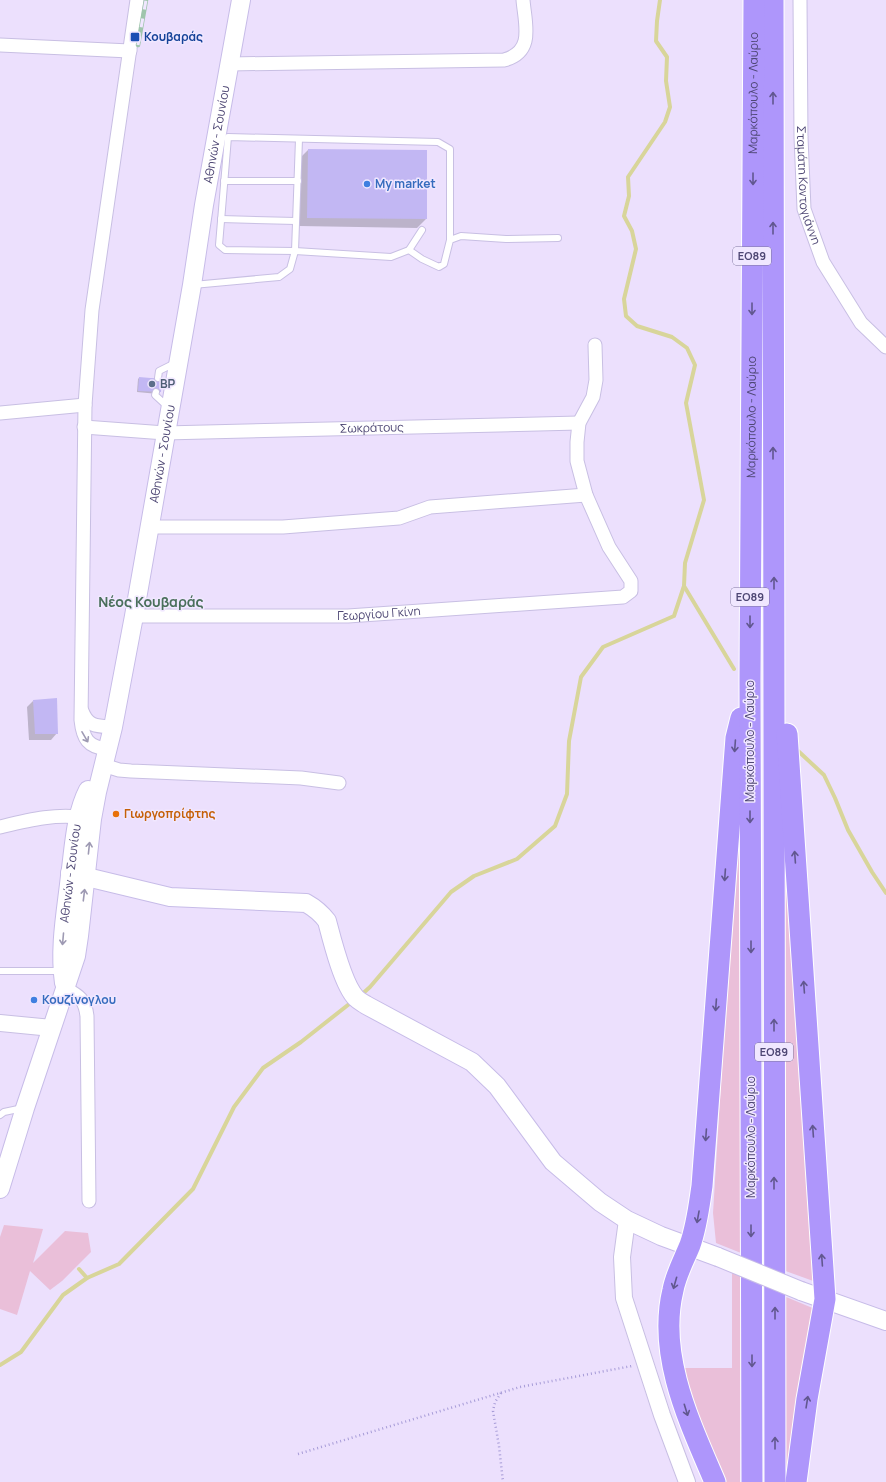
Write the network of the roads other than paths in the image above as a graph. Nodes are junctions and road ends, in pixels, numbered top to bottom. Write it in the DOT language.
graph roads {
  1 [pos="137,0"];
  2 [pos="240,0"];
  3 [pos="523,0"];
  4 [pos="754,0"];
  5 [pos="773,0"];
  6 [pos="800,0"];
  7 [pos="0,45"];
  8 [pos="130,51"];
  9 [pos="229,64"];
  10 [pos="300,139"];
  11 [pos="218,166"];
  12 [pos="224,181"];
  13 [pos="298,181"];
  14 [pos="222,201"];
  15 [pos="209,203"];
  16 [pos="221,219"];
  17 [pos="296,221"];
  18 [pos="422,230"];
  19 [pos="558,238"];
  20 [pos="450,240"];
  21 [pos="409,250"];
  22 [pos="295,251"];
  23 [pos="192,285"];
  24 [pos="595,344"];
  25 [pos="886,347"];
  26 [pos="178,362"];
  27 [pos="158,378"];
  28 [pos="156,392"];
  29 [pos="84,405"];
  30 [pos="170,409"];
  31 [pos="0,414"];
  32 [pos="579,423"];
  33 [pos="84,427"];
  34 [pos="165,433"];
  35 [pos="586,495"];
  36 [pos="149,527"];
  37 [pos="134,616"];
  38 [pos="774,622"];
  39 [pos="750,680"];
  40 [pos="82,711"];
  41 [pos="113,727"];
  42 [pos="105,757"];
  43 [pos="339,784"];
  44 [pos="86,818"];
  45 [pos="0,827"];
  46 [pos="79,875"];
  47 [pos="0,971"];
  48 [pos="63,979"];
  49 [pos="0,1023"];
  50 [pos="52,1028"];
  51 [pos="24,1108"];
  52 [pos="0,1114"];
  53 [pos="1,1180"];
  54 [pos="89,1201"];
  55 [pos="627,1220"];
  56 [pos="689,1246"];
  57 [pos="825,1299"];
  58 [pos="886,1321"];
  59 [pos="687,1482"];
  60 [pos="715,1482"];
  61 [pos="752,1482"];
  62 [pos="775,1482"];
  63 [pos="796,1482"];
  1 -- 8 [label="street"];
  2 -- 9 [label="main road, Αθηνών - Σουνίου"];
  3 -- 9 [label="street"];
  4 -- 39 [label="highway, Μαρκόπουλο - Λαύριο / ΕΟ89, one-way"];
  38 -- 5 [label="highway, Μαρκόπουλο - Λαύριο / ΕΟ89, one-way"];
  6 -- 25 [label="street, Σταμάτη Κοντογιάννη"];
  7 -- 8 [label="street"];
  8 -- 29 [label="street"];
  9 -- 11 [label="main road, Αθηνών - Σουνίου"];
  10 -- 11 [label="lane"];
  10 -- 13 [label="lane"];
  10 -- 20 [label="lane"];
  11 -- 12 [label="lane"];
  11 -- 15 [label="main road, Αθηνών - Σουνίου"];
  12 -- 13 [label="lane"];
  12 -- 14 [label="lane"];
  13 -- 17 [label="lane"];
  14 -- 15 [label="lane"];
  14 -- 16 [label="lane"];
  15 -- 23 [label="main road, Αθηνών - Σουνίου"];
  16 -- 17 [label="lane"];
  16 -- 22 [label="lane"];
  17 -- 22 [label="lane"];
  18 -- 21 [label="lane"];
  19 -- 20 [label="lane"];
  20 -- 21 [label="lane"];
  21 -- 22 [label="lane"];
  22 -- 23 [label="lane"];
  23 -- 26 [label="main road, Αθηνών - Σουνίου"];
  24 -- 32 [label="street"];
  26 -- 27 [label="lane"];
  26 -- 30 [label="main road, Αθηνών - Σουνίου"];
  28 -- 30 [label="lane"];
  29 -- 31 [label="street"];
  29 -- 33 [label="street"];
  30 -- 34 [label="main road, Αθηνών - Σουνίου"];
  32 -- 34 [label="street, Σωκράτους"];
  32 -- 35 [label="street"];
  33 -- 34 [label="street, Σωκράτους"];
  33 -- 40 [label="street"];
  34 -- 36 [label="main road, Αθηνών - Σουνίου"];
  35 -- 36 [label="street"];
  35 -- 37 [label="street, Γεωργίου Γκίνη"];
  36 -- 37 [label="main road, Αθηνών - Σουνίου"];
  37 -- 41 [label="main road, Αθηνών - Σουνίου"];
  57 -- 38 [label="highway, one-way"];
  62 -- 38 [label="highway, Μαρκόπουλο - Λαύριο / ΕΟ89, one-way"];
  39 -- 56 [label="highway, one-way"];
  39 -- 61 [label="highway, Μαρκόπουλο - Λαύριο / ΕΟ89, one-way"];
  40 -- 41 [label="street"];
  40 -- 42 [label="street, one-way"];
  41 -- 42 [label="main road, Αθηνών - Σουνίου"];
  42 -- 43 [label="street"];
  42 -- 44 [label="main road, Αθηνών - Σουνίου"];
  44 -- 45 [label="street"];
  44 -- 46 [label="main road, Αθηνών - Σουνίου"];
  46 -- 48 [label="main road, Αθηνών - Σουνίου"];
  46 -- 55 [label="main road"];
  47 -- 48 [label="lane"];
  48 -- 50 [label="main road, Αθηνών - Σουνίου"];
  48 -- 54 [label="street"];
  49 -- 50 [label="street"];
  50 -- 51 [label="main road, Αθηνών - Σουνίου"];
  51 -- 52 [label="lane"];
  51 -- 53 [label="main road, Αθηνών - Σουνίου"];
  55 -- 56 [label="main road"];
  55 -- 59 [label="street"];
  56 -- 57 [label="main road, bridge"];
  56 -- 60 [label="highway, one-way"];
  57 -- 58 [label="main road"];
  63 -- 57 [label="highway, one-way"];
}
